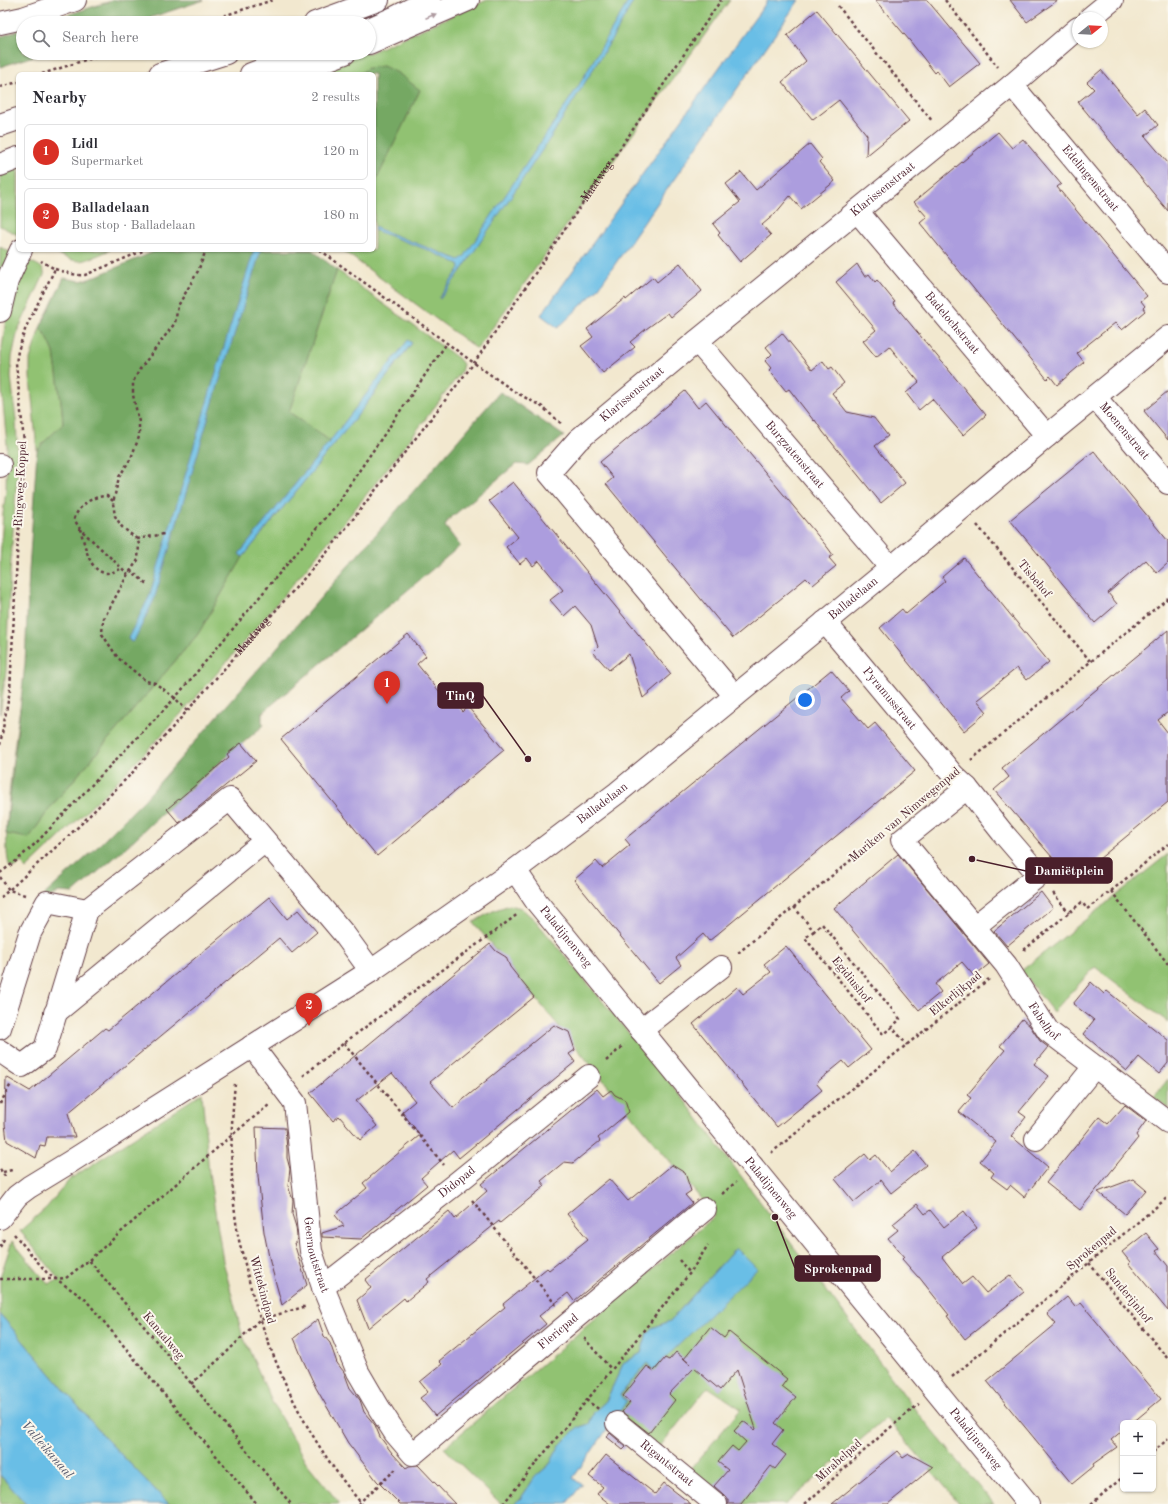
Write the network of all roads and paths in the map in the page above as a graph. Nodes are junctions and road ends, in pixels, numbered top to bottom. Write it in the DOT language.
graph roads {
  1 [pos="74,0"];
  2 [pos="273,0"];
  3 [pos="378,0"];
  4 [pos="429,0"];
  5 [pos="468,0"];
  6 [pos="721,0"];
  7 [pos="945,0"];
  8 [pos="1112,0"];
  9 [pos="838,6"];
  10 [pos="1097,12"];
  11 [pos="30,16"];
  12 [pos="223,16"];
  13 [pos="334,16"];
  14 [pos="16,20"];
  15 [pos="0,23"];
  16 [pos="376,26"];
  17 [pos="1072,33"];
  18 [pos="376,39"];
  19 [pos="85,60"];
  20 [pos="204,60"];
  21 [pos="289,60"];
  22 [pos="326,60"];
  23 [pos="48,72"];
  24 [pos="166,72"];
  25 [pos="256,72"];
  26 [pos="294,72"];
  27 [pos="16,83"];
  28 [pos="1012,84"];
  29 [pos="0,87"];
  30 [pos="16,120"];
  31 [pos="0,125"];
  32 [pos="946,138"];
  33 [pos="16,159"];
  34 [pos="0,165"];
  35 [pos="858,211"];
  36 [pos="20,252"];
  37 [pos="25,252"];
  38 [pos="140,252"];
  39 [pos="205,252"];
  40 [pos="323,252"];
  41 [pos="56,269"];
  42 [pos="1168,272"];
  43 [pos="0,311"];
  44 [pos="1168,337"];
  45 [pos="697,341"];
  46 [pos="447,343"];
  47 [pos="474,363"];
  48 [pos="1095,397"];
  49 [pos="1047,436"];
  50 [pos="578,440"];
  51 [pos="1168,483"];
  52 [pos="113,502"];
  53 [pos="962,508"];
  54 [pos="80,528"];
  55 [pos="164,534"];
  56 [pos="136,539"];
  57 [pos="122,568"];
  58 [pos="891,568"];
  59 [pos="130,570"];
  60 [pos="128,574"];
  61 [pos="148,585"];
  62 [pos="1168,598"];
  63 [pos="825,622"];
  64 [pos="1091,662"];
  65 [pos="735,696"];
  66 [pos="175,698"];
  67 [pos="187,711"];
  68 [pos="0,745"];
  69 [pos="960,781"];
  70 [pos="879,837"];
  71 [pos="265,840"];
  72 [pos="1168,844"];
  73 [pos="515,870"];
  74 [pos="0,872"];
  75 [pos="0,877"];
  76 [pos="9,890"];
  77 [pos="1111,891"];
  78 [pos="0,898"];
  79 [pos="536,901"];
  80 [pos="794,907"];
  81 [pos="87,910"];
  82 [pos="974,927"];
  83 [pos="814,931"];
  84 [pos="1168,964"];
  85 [pos="1006,966"];
  86 [pos="721,967"];
  87 [pos="371,971"];
  88 [pos="55,1013"];
  89 [pos="892,1027"];
  90 [pos="0,1028"];
  91 [pos="642,1030"];
  92 [pos="344,1043"];
  93 [pos="906,1045"];
  94 [pos="0,1051"];
  95 [pos="245,1051"];
  96 [pos="1094,1067"];
  97 [pos="589,1076"];
  98 [pos="286,1091"];
  99 [pos="1168,1122"];
  100 [pos="232,1135"];
  101 [pos="1036,1139"];
  102 [pos="753,1168"];
  103 [pos="458,1182"];
  104 [pos="1168,1197"];
  105 [pos="704,1209"];
  106 [pos="5,1224"];
  107 [pos="708,1245"];
  108 [pos="89,1260"];
  109 [pos="1089,1263"];
  110 [pos="0,1279"];
  111 [pos="56,1279"];
  112 [pos="326,1294"];
  113 [pos="259,1320"];
  114 [pos="570,1323"];
  115 [pos="1168,1359"];
  116 [pos="611,1369"];
  117 [pos="191,1384"];
  118 [pos="935,1391"];
  119 [pos="586,1400"];
  120 [pos="596,1407"];
  121 [pos="617,1423"];
  122 [pos="885,1432"];
  123 [pos="1168,1439"];
  124 [pos="1156,1449"];
  125 [pos="413,1454"];
  126 [pos="1120,1480"];
  127 [pos="360,1503"];
  128 [pos="256,1504"];
  129 [pos="291,1504"];
  130 [pos="503,1504"];
  131 [pos="716,1504"];
  132 [pos="805,1504"];
  133 [pos="1028,1504"];
  134 [pos="1091,1504"];
  1 -- 11 [label="street"];
  2 -- 12 [label="path"];
  3 -- 13 [label="street"];
  4 -- 16 [label="street"];
  18 -- 5 [label="street, one-way"];
  6 -- 47 [label="path, Maatweg"];
  7 -- 28 [label="path"];
  8 -- 10 [label="street"];
  9 -- 32 [label="path"];
  14 -- 15 [label="street"];
  17 -- 28 [label="street, Klarissenstraat"];
  19 -- 23 [label="path"];
  20 -- 24 [label="street"];
  21 -- 25 [label="street"];
  22 -- 26 [label="street"];
  27 -- 29 [label="path"];
  28 -- 32 [label="street, Klarissenstraat"];
  28 -- 42 [label="street, Edelingenstraat"];
  30 -- 31 [label="street"];
  32 -- 35 [label="street, Klarissenstraat"];
  33 -- 34 [label="street"];
  35 -- 45 [label="street, Klarissenstraat"];
  35 -- 49 [label="street, Badelochstraat"];
  36 -- 43 [label="street"];
  37 -- 41 [label="path"];
  38 -- 41 [label="path"];
  39 -- 52 [label="path"];
  40 -- 46 [label="path"];
  41 -- 68 [label="path, Ringweg-Koppel"];
  44 -- 48 [label="street, Balladelaan"];
  45 -- 50 [label="street, Klarissenstraat"];
  45 -- 58 [label="street, Burgzatenstraat"];
  46 -- 47 [label="path"];
  46 -- 66 [label="path"];
  47 -- 50 [label="path"];
  47 -- 67 [label="path, Maatweg"];
  48 -- 49 [label="street, Balladelaan"];
  48 -- 51 [label="street, Moenenstraat"];
  49 -- 53 [label="street, Balladelaan"];
  50 -- 65 [label="street, Klarissenstraat"];
  52 -- 54 [label="path"];
  52 -- 56 [label="path"];
  53 -- 58 [label="street, Balladelaan"];
  53 -- 64 [label="path, Tisbehof"];
  54 -- 57 [label="path"];
  54 -- 57 [label="path"];
  55 -- 56 [label="path"];
  56 -- 59 [label="path"];
  57 -- 60 [label="path"];
  58 -- 63 [label="street, Balladelaan"];
  59 -- 60 [label="path"];
  59 -- 61 [label="path"];
  60 -- 66 [label="path"];
  62 -- 64 [label="path, Mariken van Nimwegenpad"];
  63 -- 65 [label="street, Balladelaan"];
  63 -- 69 [label="street, Pyramusstraat"];
  64 -- 69 [label="path, Mariken van Nimwegenpad"];
  65 -- 73 [label="street, Balladelaan"];
  66 -- 67 [label="path"];
  66 -- 74 [label="path"];
  67 -- 76 [label="path, Maatweg"];
  69 -- 82 [label="street, Fabelhof"];
  69 -- 82 [label="street, Pyramusstraat"];
  70 -- 80 [label="path, Mariken van Nimwegenpad"];
  71 -- 81 [label="street"];
  71 -- 87 [label="street"];
  71 -- 88 [label="street"];
  72 -- 77 [label="path, Elkerlijkpad"];
  73 -- 79 [label="street, Paladijnenweg"];
  73 -- 87 [label="street, Balladelaan"];
  75 -- 76 [label="path"];
  76 -- 78 [label="path"];
  77 -- 84 [label="path"];
  77 -- 85 [label="path, Elkerlijkpad"];
  79 -- 91 [label="street, Paladijnenweg"];
  79 -- 92 [label="path"];
  80 -- 83 [label="path"];
  80 -- 86 [label="path, Mariken van Nimwegenpad"];
  81 -- 88 [label="street"];
  81 -- 90 [label="street"];
  82 -- 85 [label="street, Fabelhof"];
  83 -- 89 [label="path, Egidiushof"];
  83 -- 89 [label="path, Egidiushof"];
  85 -- 93 [label="path, Elkerlijkpad"];
  85 -- 96 [label="street, Fabelhof"];
  86 -- 91 [label="street"];
  87 -- 95 [label="street, Balladelaan"];
  88 -- 94 [label="street"];
  89 -- 93 [label="path"];
  91 -- 97 [label="path"];
  91 -- 102 [label="street, Paladijnenweg"];
  92 -- 98 [label="path"];
  92 -- 103 [label="path"];
  93 -- 102 [label="path, Elkerlijkpad"];
  95 -- 98 [label="street, Geernoutstraat"];
  95 -- 100 [label="path, Wittekindpad"];
  95 -- 106 [label="street, Balladelaan"];
  96 -- 99 [label="street, Fabelhof"];
  96 -- 101 [label="street"];
  97 -- 103 [label="street, Didopad"];
  98 -- 100 [label="path"];
  98 -- 112 [label="street, Geernoutstraat"];
  100 -- 108 [label="path"];
  100 -- 113 [label="path, Wittekindpad"];
  102 -- 105 [label="path, Elkerlijkpad"];
  102 -- 118 [label="street, Paladijnenweg"];
  103 -- 112 [label="street, Didopad"];
  103 -- 114 [label="path"];
  104 -- 109 [label="path, Sprokenpad"];
  105 -- 114 [label="street, Flericpad"];
  106 -- 111 [label="path"];
  107 -- 116 [label="path"];
  108 -- 111 [label="path"];
  108 -- 117 [label="path, Kanaalweg"];
  109 -- 115 [label="path, Sanderijnhof"];
  109 -- 118 [label="path, Sprokenpad"];
  110 -- 111 [label="path"];
  111 -- 128 [label="path"];
  112 -- 113 [label="path"];
  112 -- 125 [label="street, Geernoutstraat"];
  113 -- 117 [label="path"];
  113 -- 127 [label="path, Wittekindpad"];
  114 -- 116 [label="path"];
  114 -- 125 [label="street, Flericpad"];
  116 -- 119 [label="path"];
  117 -- 129 [label="path, Kanaalweg"];
  118 -- 122 [label="path, Sprokenpad"];
  118 -- 133 [label="street, Paladijnenweg"];
  119 -- 120 [label="path"];
  119 -- 130 [label="path"];
  121 -- 131 [label="street, Rigantstraat"];
  122 -- 132 [label="path, Mirabelpad"];
  123 -- 124 [label="path"];
  125 -- 127 [label="path"];
  126 -- 134 [label="path"];
}
